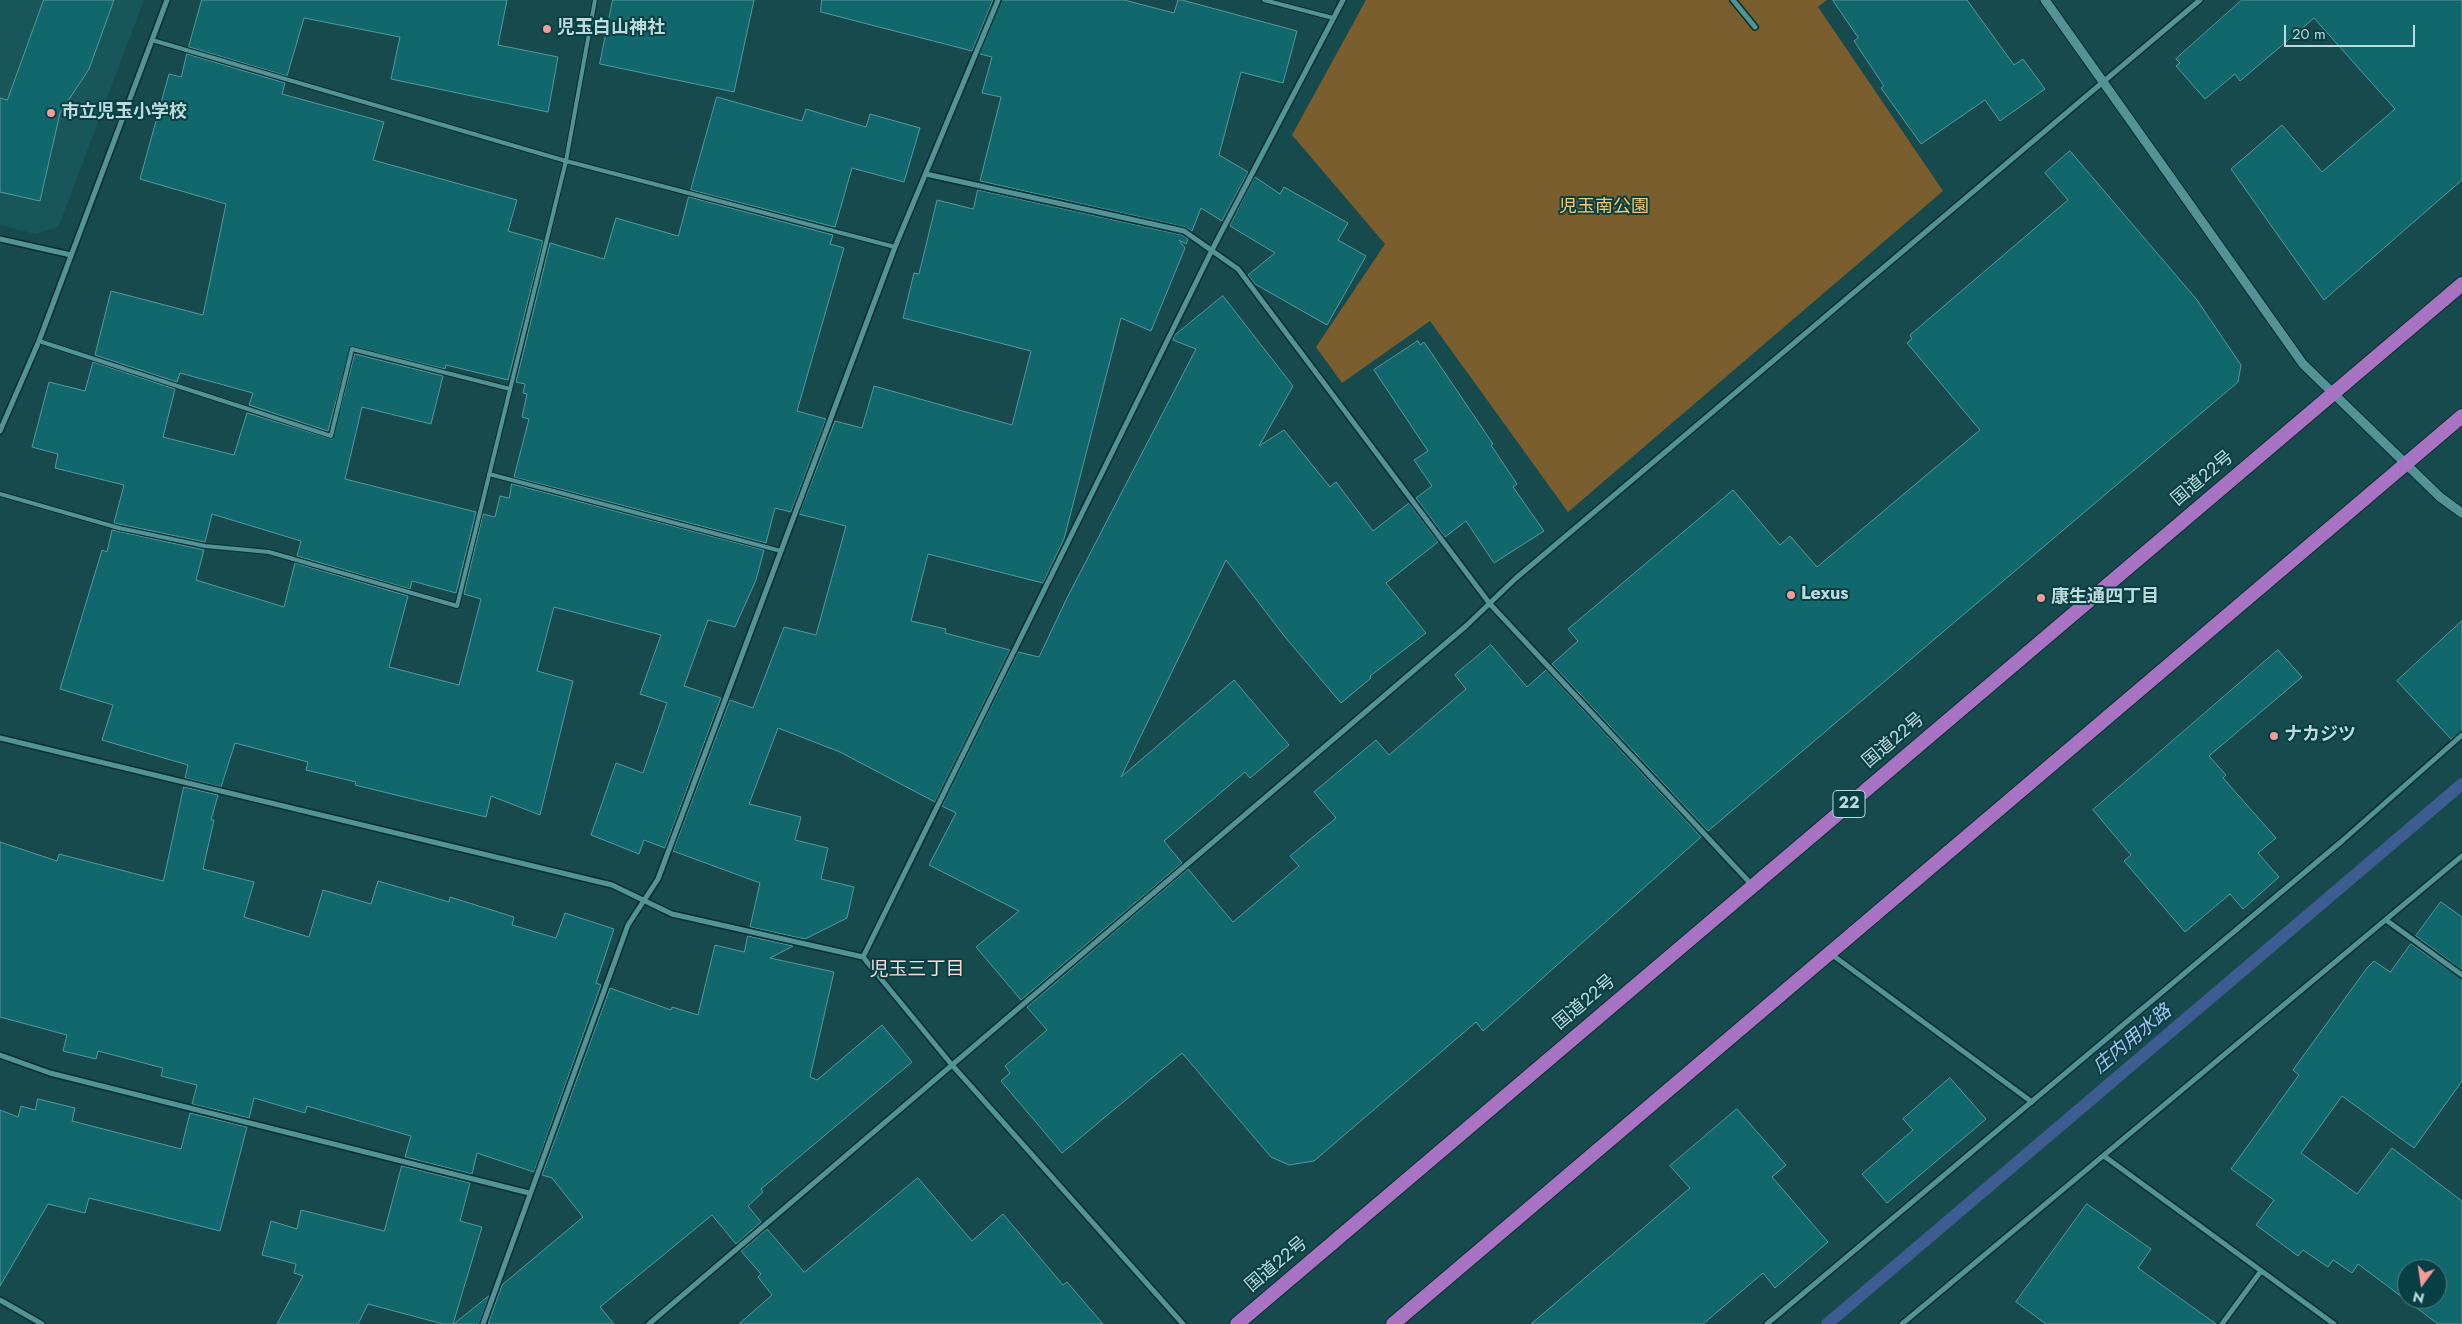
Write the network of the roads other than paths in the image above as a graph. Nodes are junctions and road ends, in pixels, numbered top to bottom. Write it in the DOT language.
graph roads {
  1 [pos="168,0"];
  2 [pos="595,0"];
  3 [pos="998,0"];
  4 [pos="1264,0"];
  5 [pos="1343,0"];
  6 [pos="1733,0"];
  7 [pos="2045,0"];
  8 [pos="2200,0"];
  9 [pos="1333,18"];
  10 [pos="1755,27"];
  11 [pos="152,40"];
  12 [pos="2103,82"];
  13 [pos="566,161"];
  14 [pos="926,174"];
  15 [pos="0,239"];
  16 [pos="895,247"];
  17 [pos="1212,250"];
  18 [pos="71,256"];
  19 [pos="2462,284"];
  20 [pos="39,341"];
  21 [pos="510,389"];
  22 [pos="2333,394"];
  23 [pos="2462,416"];
  24 [pos="0,431"];
  25 [pos="2406,463"];
  26 [pos="489,474"];
  27 [pos="0,494"];
  28 [pos="2462,513"];
  29 [pos="781,552"];
  30 [pos="1490,604"];
  31 [pos="2462,735"];
  32 [pos="0,738"];
  33 [pos="2462,856"];
  34 [pos="1753,885"];
  35 [pos="645,899"];
  36 [pos="2386,920"];
  37 [pos="1830,953"];
  38 [pos="863,957"];
  39 [pos="2462,975"];
  40 [pos="0,1055"];
  41 [pos="952,1065"];
  42 [pos="2032,1102"];
  43 [pos="2104,1156"];
  44 [pos="529,1193"];
  45 [pos="2261,1271"];
  46 [pos="0,1300"];
  47 [pos="42,1324"];
  48 [pos="483,1324"];
  49 [pos="649,1324"];
  50 [pos="1183,1324"];
  51 [pos="1237,1324"];
  52 [pos="1393,1324"];
  53 [pos="1767,1324"];
  54 [pos="1902,1324"];
  55 [pos="2222,1324"];
  56 [pos="2334,1324"];
  1 -- 11 [label="street"];
  2 -- 13 [label="lane"];
  3 -- 14 [label="street"];
  4 -- 9 [label="lane"];
  5 -- 9 [label="street"];
  6 -- 10 [label="street"];
  7 -- 12 [label="street"];
  8 -- 12 [label="street"];
  9 -- 17 [label="street"];
  11 -- 13 [label="lane"];
  11 -- 18 [label="street"];
  12 -- 22 [label="street"];
  12 -- 30 [label="street"];
  13 -- 16 [label="lane"];
  13 -- 21 [label="lane"];
  14 -- 16 [label="street"];
  14 -- 17 [label="street"];
  15 -- 18 [label="street"];
  16 -- 29 [label="street"];
  17 -- 30 [label="street"];
  17 -- 38 [label="street"];
  18 -- 20 [label="street"];
  19 -- 22 [label="highway, 国道22号 / 22"];
  20 -- 21 [label="lane"];
  20 -- 24 [label="street"];
  21 -- 26 [label="lane"];
  22 -- 25 [label="street"];
  22 -- 34 [label="highway, 国道22号 / 22"];
  23 -- 25 [label="highway"];
  25 -- 28 [label="street"];
  25 -- 37 [label="highway"];
  26 -- 27 [label="lane"];
  26 -- 29 [label="lane"];
  29 -- 35 [label="street"];
  30 -- 34 [label="street"];
  30 -- 41 [label="street"];
  31 -- 42 [label="street"];
  32 -- 35 [label="street"];
  33 -- 36 [label="street"];
  34 -- 51 [label="highway, 国道22号 / 22"];
  35 -- 38 [label="street"];
  35 -- 44 [label="street"];
  36 -- 39 [label="street"];
  36 -- 43 [label="street"];
  37 -- 42 [label="street"];
  37 -- 52 [label="highway"];
  38 -- 41 [label="street"];
  40 -- 44 [label="street"];
  41 -- 49 [label="street"];
  41 -- 50 [label="street"];
  42 -- 53 [label="street"];
  43 -- 45 [label="street"];
  43 -- 54 [label="street"];
  44 -- 48 [label="street"];
  45 -- 55 [label="street"];
  45 -- 56 [label="street"];
  46 -- 47 [label="street"];
}
